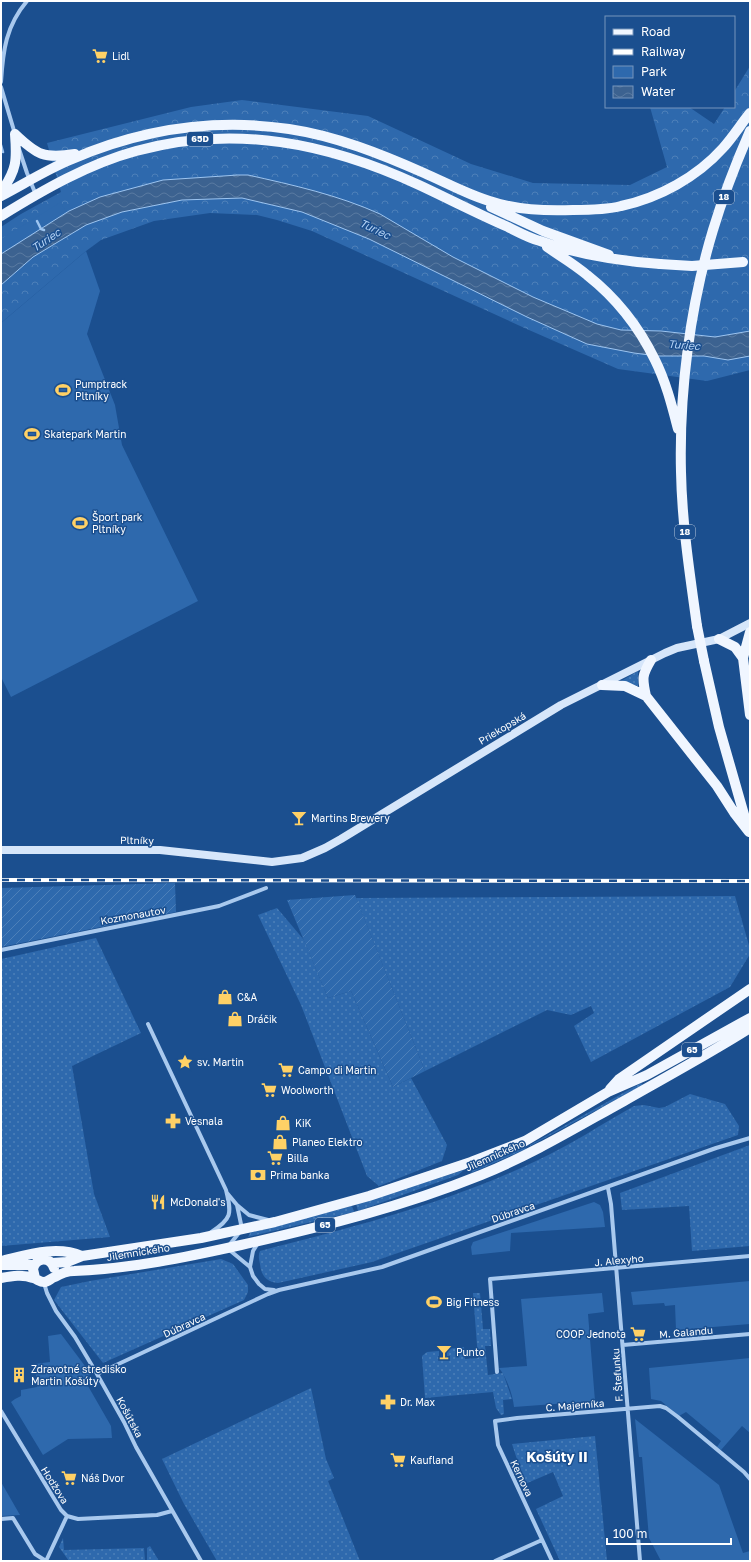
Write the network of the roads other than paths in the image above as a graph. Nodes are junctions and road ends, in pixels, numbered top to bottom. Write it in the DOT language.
graph roads {
  1 [pos="27,1"];
  2 [pos="1,82"];
  3 [pos="1,87"];
  4 [pos="750,112"];
  5 [pos="15,134"];
  6 [pos="749,134"];
  7 [pos="89,152"];
  8 [pos="30,180"];
  9 [pos="454,187"];
  10 [pos="1,192"];
  11 [pos="37,195"];
  12 [pos="1,196"];
  13 [pos="1,216"];
  14 [pos="539,241"];
  15 [pos="620,259"];
  16 [pos="746,262"];
  17 [pos="681,438"];
  18 [pos="750,624"];
  19 [pos="750,632"];
  20 [pos="719,639"];
  21 [pos="743,658"];
  22 [pos="651,660"];
  23 [pos="602,685"];
  24 [pos="646,696"];
  25 [pos="750,715"];
  26 [pos="750,831"];
  27 [pos="1,850"];
  28 [pos="272,862"];
  29 [pos="266,888"];
  30 [pos="1,950"];
  31 [pos="750,989"];
  32 [pos="750,1018"];
  33 [pos="148,1024"];
  34 [pos="750,1028"];
  35 [pos="750,1037"];
  36 [pos="732,1040"];
  37 [pos="608,1092"];
  38 [pos="750,1138"];
  39 [pos="608,1188"];
  40 [pos="226,1190"];
  41 [pos="237,1205"];
  42 [pos="274,1222"];
  43 [pos="242,1229"];
  44 [pos="202,1238"];
  45 [pos="260,1241"];
  46 [pos="227,1248"];
  47 [pos="82,1256"];
  48 [pos="750,1256"];
  49 [pos="1,1261"];
  50 [pos="52,1263"];
  51 [pos="1,1265"];
  52 [pos="34,1265"];
  53 [pos="250,1267"];
  54 [pos="616,1268"];
  55 [pos="1,1278"];
  56 [pos="44,1279"];
  57 [pos="279,1290"];
  58 [pos="750,1334"];
  59 [pos="623,1345"];
  60 [pos="498,1372"];
  61 [pos="97,1374"];
  62 [pos="627,1409"];
  63 [pos="1,1411"];
  64 [pos="495,1421"];
  65 [pos="750,1480"];
  66 [pos="172,1511"];
  67 [pos="67,1516"];
  68 [pos="1,1519"];
  69 [pos="542,1540"];
  70 [pos="46,1561"];
  71 [pos="201,1561"];
  72 [pos="495,1561"];
  73 [pos="552,1561"];
  74 [pos="640,1561"];
  1 -- 2 [label="street"];
  3 -- 5 [label="street"];
  4 -- 9 [label="main road"];
  5 -- 7 [label="main road"];
  5 -- 8 [label="street"];
  5 -- 10 [label="main road"];
  6 -- 17 [label="main road, 18"];
  7 -- 8 [label="main road, 65D"];
  7 -- 9 [label="main road, 65D"];
  8 -- 11 [label="street"];
  8 -- 12 [label="main road, 65D"];
  9 -- 15 [label="main road"];
  11 -- 13 [label="main road, 65D"];
  11 -- 14 [label="main road, 65D"];
  14 -- 15 [label="main road"];
  14 -- 17 [label="main road"];
  15 -- 16 [label="main road, bridge"];
  17 -- 26 [label="main road, 18, bridge"];
  18 -- 20 [label="street, Priekopská"];
  19 -- 21 [label="main road"];
  20 -- 21 [label="main road"];
  20 -- 22 [label="street, Priekopská"];
  21 -- 25 [label="main road"];
  22 -- 23 [label="street, Priekopská"];
  22 -- 24 [label="main road"];
  23 -- 24 [label="main road"];
  23 -- 28 [label="street, Priekopská"];
  24 -- 26 [label="main road"];
  27 -- 28 [label="street, Pltníky"];
  29 -- 30 [label="street, Kozmonautov"];
  31 -- 37 [label="main road"];
  32 -- 37 [label="main road, Jilemnického / 65"];
  33 -- 40 [label="street, Jilemnického"];
  34 -- 36 [label="main road, Jilemnického / 65"];
  35 -- 36 [label="main road"];
  36 -- 45 [label="main road, Jilemnického / 65"];
  37 -- 42 [label="main road, Jilemnického / 65"];
  38 -- 39 [label="street, Dúbravca"];
  39 -- 54 [label="street, F. Štefunku"];
  39 -- 57 [label="street, Dúbravca"];
  40 -- 41 [label="street, Jilemnického"];
  40 -- 44 [label="street, Jilemnického"];
  41 -- 42 [label="street, Jilemnického"];
  41 -- 43 [label="street, Jilemnického"];
  42 -- 43 [label="main road, Jilemnického / 65"];
  43 -- 44 [label="main road, Jilemnického / 65"];
  43 -- 46 [label="street"];
  44 -- 47 [label="main road, Jilemnického / 65"];
  45 -- 46 [label="main road, Jilemnického / 65"];
  45 -- 53 [label="street"];
  46 -- 53 [label="street, Dúbravca"];
  46 -- 56 [label="main road, Jilemnického / 65"];
  47 -- 49 [label="main road, Jilemnického / 65"];
  47 -- 50 [label="main road, Jilemnického / 65"];
  48 -- 54 [label="street, J. Alexyho"];
  50 -- 52 [label="main road, Jilemnického / 65"];
  50 -- 56 [label="main road"];
  51 -- 52 [label="main road, Jilemnického / 65"];
  52 -- 56 [label="main road"];
  53 -- 57 [label="street, Dúbravca"];
  54 -- 59 [label="street, F. Štefunku"];
  54 -- 60 [label="street, J. Alexyho"];
  55 -- 56 [label="main road, Jilemnického / 65"];
  56 -- 61 [label="street, Košútska"];
  57 -- 61 [label="street, Dúbravca"];
  58 -- 59 [label="street, M. Galandu"];
  59 -- 62 [label="street, F. Štefunku"];
  61 -- 66 [label="street, Košútska"];
  62 -- 64 [label="street, C. Majerníka"];
  62 -- 65 [label="street, C. Majerníka"];
  62 -- 74 [label="street, F. Štefunku"];
  63 -- 67 [label="street, Hodžova"];
  64 -- 69 [label="street, Kernova"];
  66 -- 67 [label="street, Hodžova"];
  66 -- 71 [label="street, Košútska"];
  67 -- 70 [label="street"];
  68 -- 70 [label="street"];
  69 -- 72 [label="street"];
  69 -- 73 [label="street, Kernova"];
}
